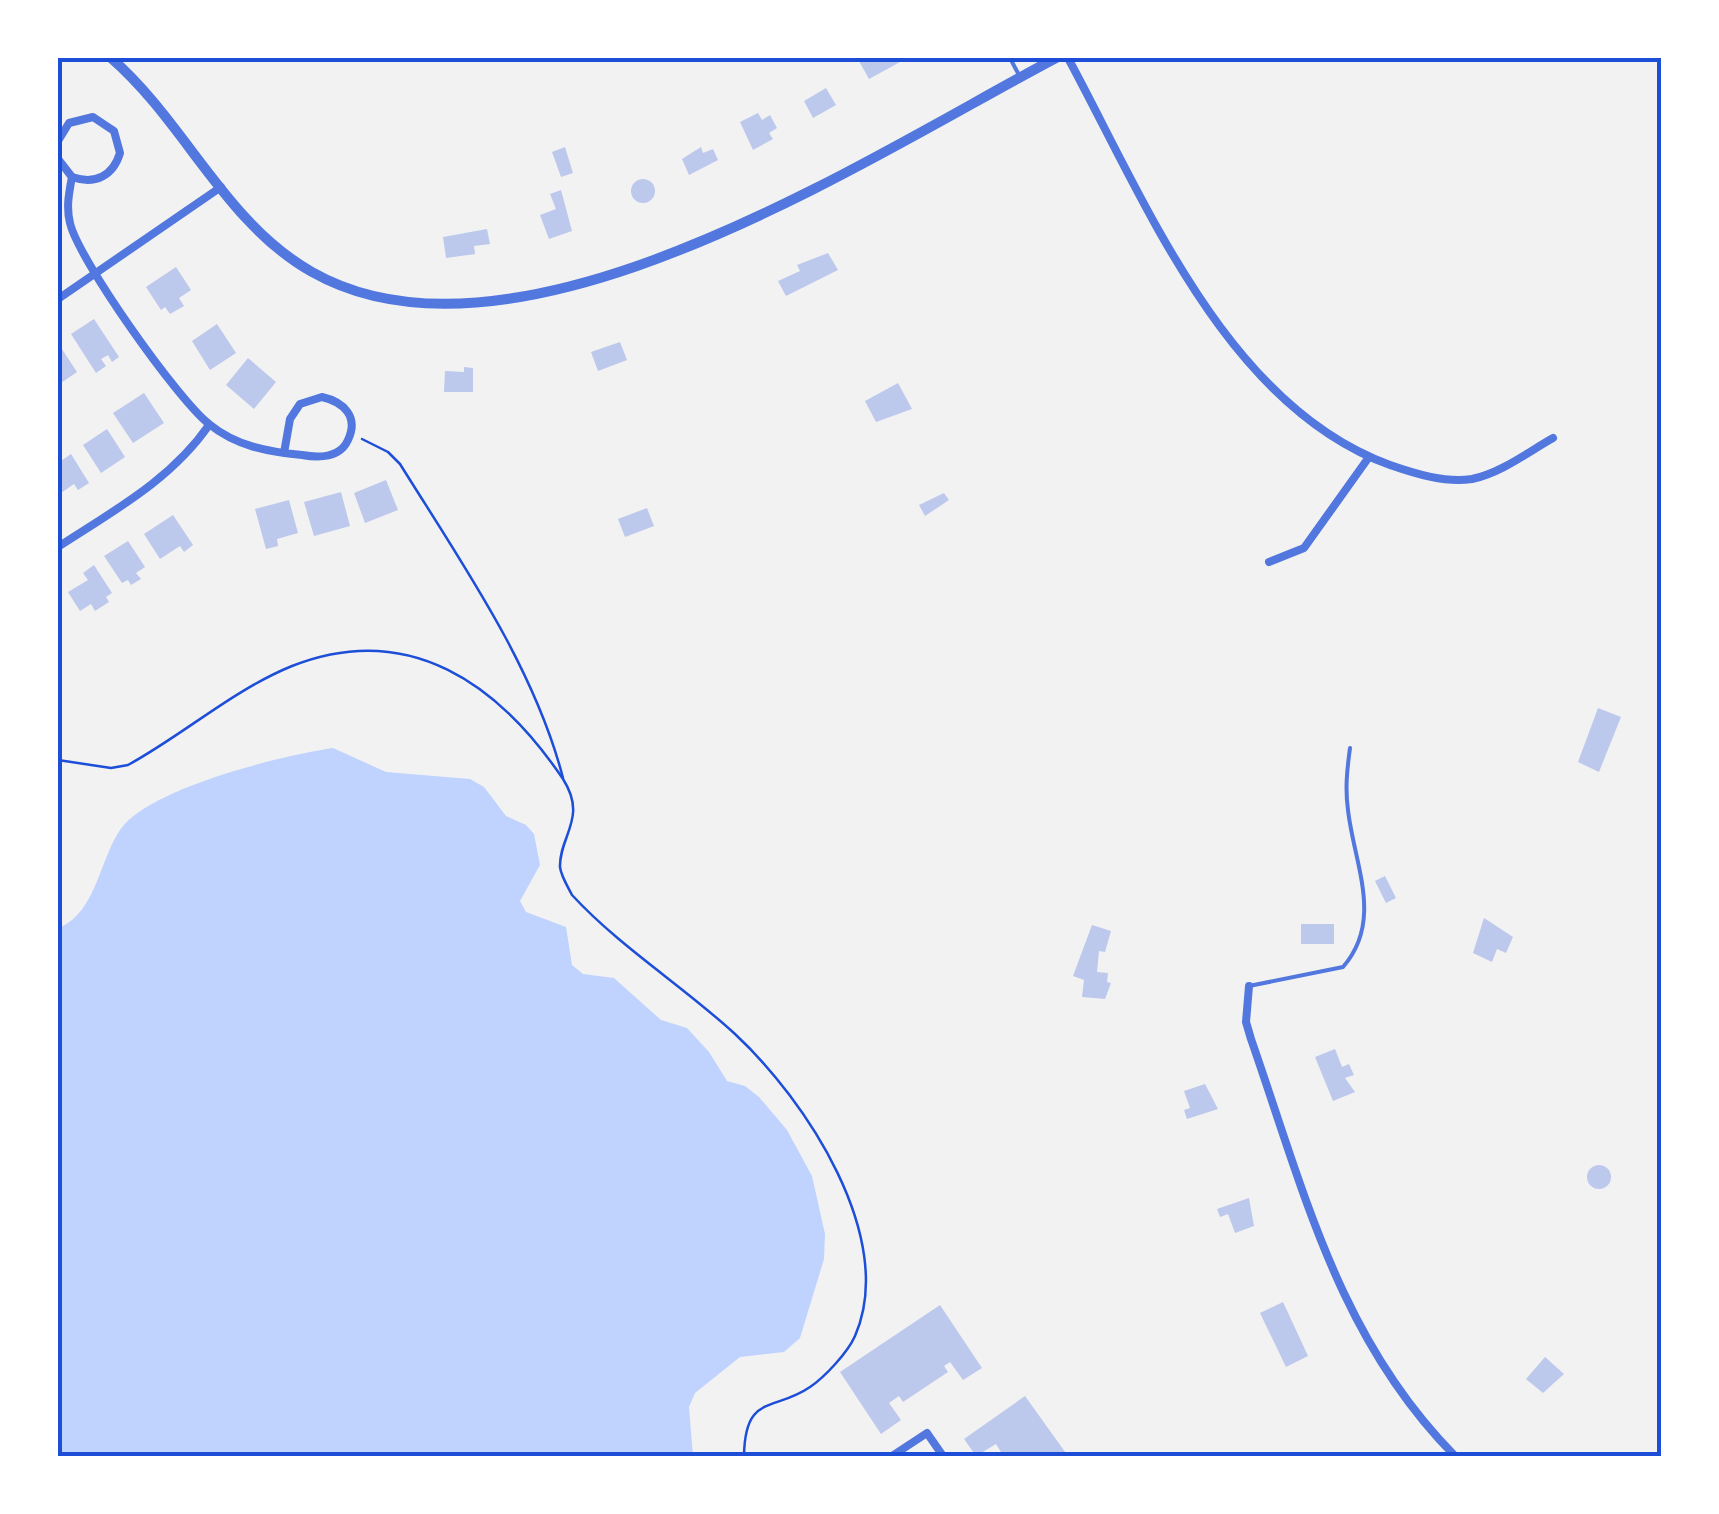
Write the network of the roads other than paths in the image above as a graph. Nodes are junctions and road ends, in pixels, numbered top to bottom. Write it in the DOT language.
graph roads {
  1 [pos="112,58"];
  2 [pos="1010,58"];
  3 [pos="1056,58"];
  4 [pos="1068,58"];
  5 [pos="126,63"];
  6 [pos="1020,77"];
  7 [pos="58,141"];
  8 [pos="58,159"];
  9 [pos="72,178"];
  10 [pos="221,186"];
  11 [pos="97,273"];
  12 [pos="58,299"];
  13 [pos="210,425"];
  14 [pos="1554,438"];
  15 [pos="284,454"];
  16 [pos="1369,457"];
  17 [pos="58,547"];
  18 [pos="1268,562"];
  19 [pos="1350,748"];
  20 [pos="1250,986"];
  21 [pos="892,1456"];
  22 [pos="943,1456"];
  23 [pos="1456,1456"];
  1 -- 5 [label="street"];
  2 -- 6 [label="lane"];
  3 -- 6 [label="street"];
  4 -- 16 [label="street"];
  5 -- 10 [label="street"];
  6 -- 10 [label="street"];
  7 -- 9 [label="street"];
  8 -- 9 [label="street"];
  9 -- 11 [label="street"];
  10 -- 11 [label="street"];
  11 -- 12 [label="street"];
  11 -- 13 [label="street"];
  13 -- 15 [label="street"];
  13 -- 17 [label="street"];
  14 -- 16 [label="street"];
  15 -- 15 [label="street"];
  16 -- 18 [label="street"];
  19 -- 20 [label="lane"];
  20 -- 23 [label="street"];
  21 -- 22 [label="street"];
}
